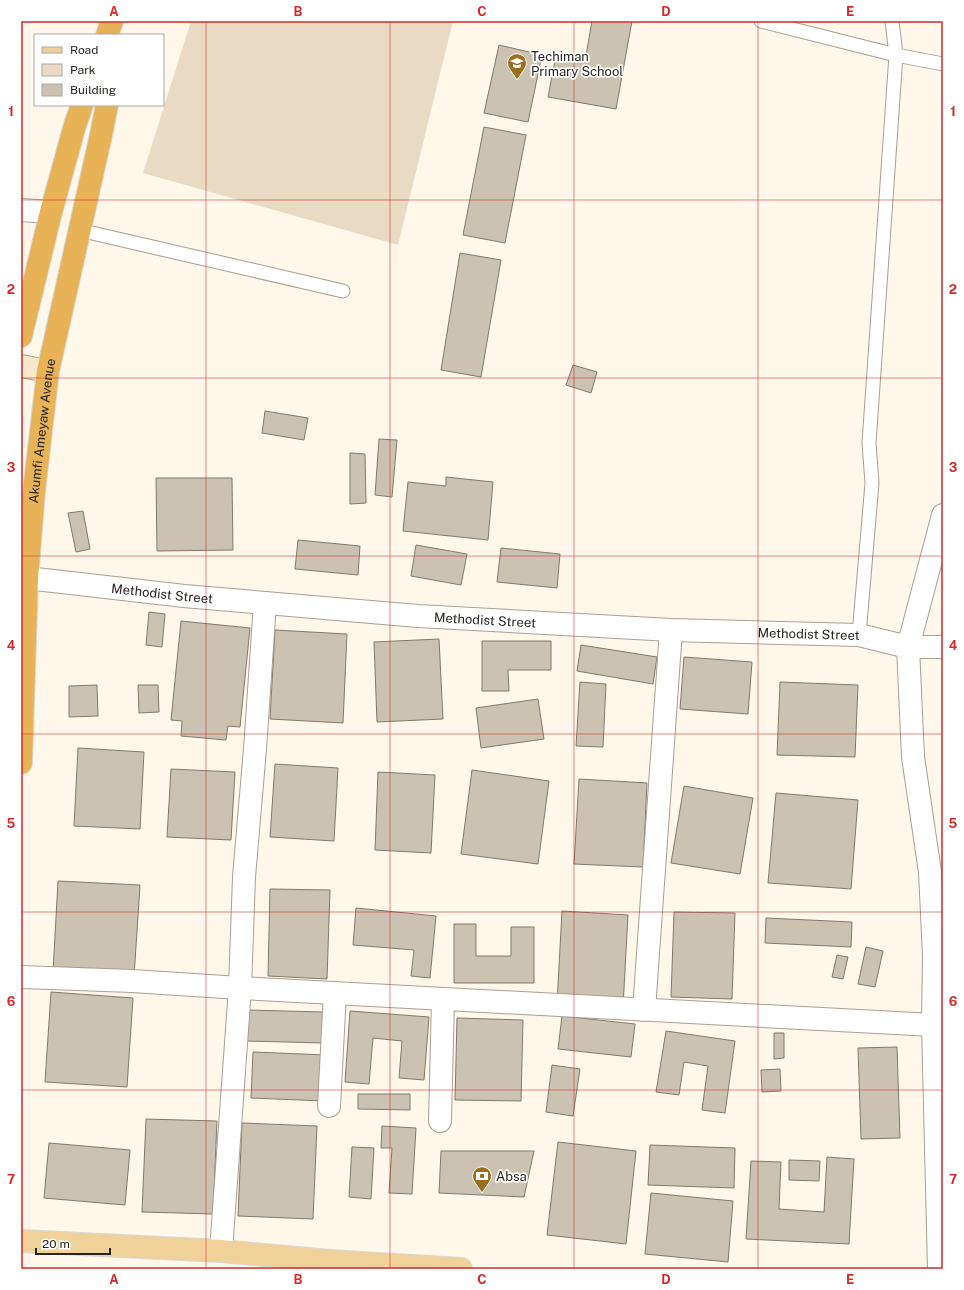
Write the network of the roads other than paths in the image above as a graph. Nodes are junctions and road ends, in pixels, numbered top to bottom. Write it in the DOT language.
graph roads {
  1 [pos="112,21"];
  2 [pos="121,21"];
  3 [pos="762,21"];
  4 [pos="892,21"];
  5 [pos="107,34"];
  6 [pos="119,34"];
  7 [pos="896,55"];
  8 [pos="943,64"];
  9 [pos="82,106"];
  10 [pos="106,106"];
  11 [pos="21,210"];
  12 [pos="51,212"];
  13 [pos="80,230"];
  14 [pos="343,291"];
  15 [pos="21,336"];
  16 [pos="21,366"];
  17 [pos="48,371"];
  18 [pos="943,515"];
  19 [pos="27,578"];
  20 [pos="265,603"];
  21 [pos="671,630"];
  22 [pos="859,636"];
  23 [pos="908,647"];
  24 [pos="943,647"];
  25 [pos="21,762"];
  26 [pos="21,977"];
  27 [pos="240,988"];
  28 [pos="335,993"];
  29 [pos="444,999"];
  30 [pos="644,1010"];
  31 [pos="933,1026"];
  32 [pos="329,1106"];
  33 [pos="440,1121"];
  34 [pos="21,1241"];
  35 [pos="221,1251"];
  36 [pos="461,1269"];
  37 [pos="939,1269"];
  1 -- 5 [label="highway"];
  2 -- 6 [label="highway"];
  3 -- 7 [label="lane"];
  4 -- 7 [label="lane"];
  7 -- 8 [label="lane"];
  7 -- 22 [label="lane"];
  9 -- 12 [label="highway"];
  10 -- 13 [label="highway, Akumfi Ameyaw Avenue"];
  11 -- 12 [label="street"];
  12 -- 15 [label="highway"];
  13 -- 14 [label="lane"];
  13 -- 17 [label="highway, Akumfi Ameyaw Avenue"];
  16 -- 17 [label="street"];
  17 -- 19 [label="highway, Akumfi Ameyaw Avenue"];
  18 -- 23 [label="street"];
  19 -- 20 [label="street, Methodist Street"];
  19 -- 25 [label="highway, Akumfi Ameyaw Avenue"];
  20 -- 21 [label="street, Methodist Street"];
  20 -- 27 [label="street"];
  21 -- 22 [label="street, Methodist Street"];
  21 -- 30 [label="street"];
  22 -- 23 [label="street, Methodist Street"];
  23 -- 24 [label="street, Methodist Street"];
  23 -- 31 [label="street"];
  26 -- 27 [label="street"];
  27 -- 28 [label="street"];
  27 -- 35 [label="street"];
  28 -- 29 [label="street"];
  28 -- 32 [label="street"];
  29 -- 30 [label="street"];
  29 -- 33 [label="street"];
  30 -- 31 [label="street"];
  31 -- 37 [label="street"];
  34 -- 35 [label="main road"];
  35 -- 36 [label="main road"];
}
